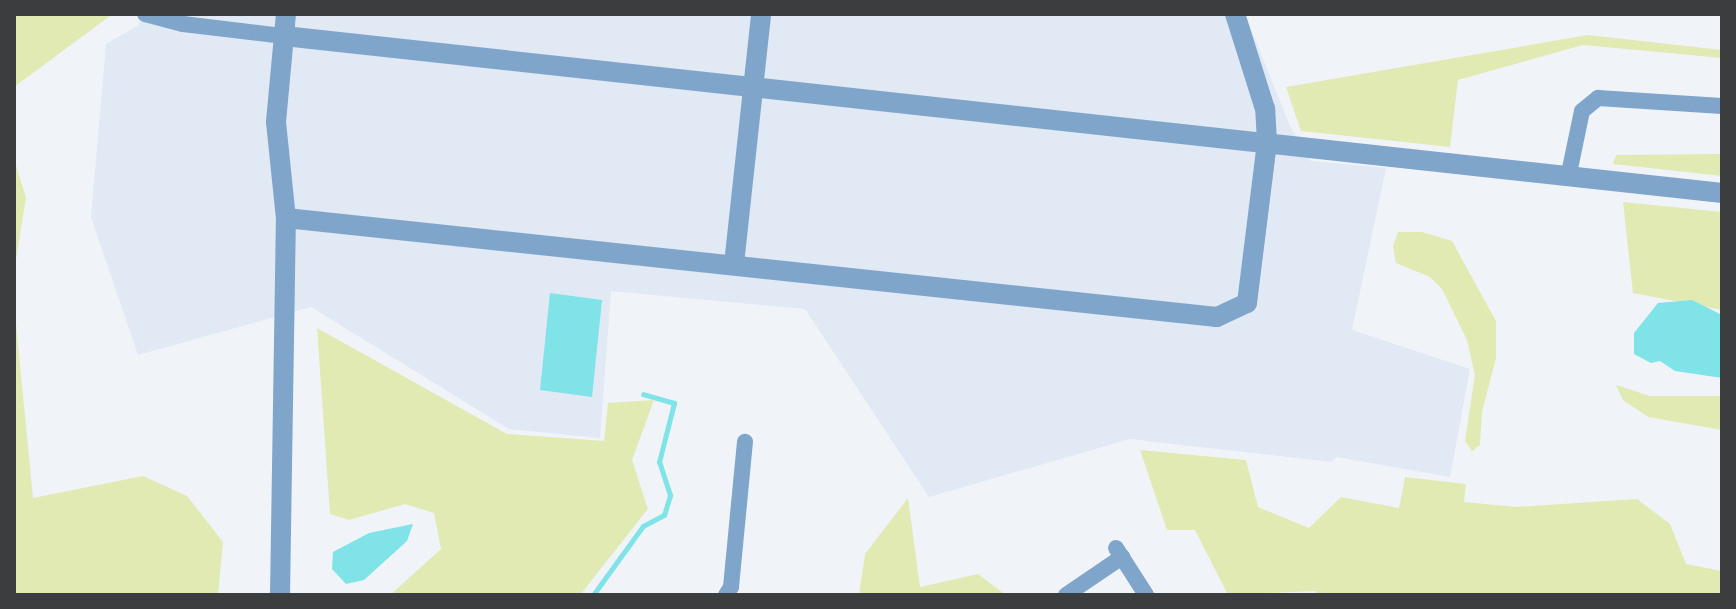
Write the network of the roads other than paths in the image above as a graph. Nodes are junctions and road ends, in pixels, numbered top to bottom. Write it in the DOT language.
graph roads {
  1 [pos="145,14"];
  2 [pos="286,14"];
  3 [pos="761,14"];
  4 [pos="1235,14"];
  5 [pos="284,36"];
  6 [pos="753,85"];
  7 [pos="1722,106"];
  8 [pos="1267,143"];
  9 [pos="1568,178"];
  10 [pos="1722,193"];
  11 [pos="286,218"];
  12 [pos="734,264"];
  13 [pos="745,442"];
  14 [pos="280,595"];
  15 [pos="726,595"];
  16 [pos="1066,595"];
  17 [pos="1146,595"];
  1 -- 5 [label="street"];
  2 -- 5 [label="street"];
  3 -- 6 [label="street"];
  4 -- 8 [label="street"];
  5 -- 6 [label="street"];
  5 -- 11 [label="street"];
  6 -- 8 [label="street"];
  6 -- 12 [label="street"];
  7 -- 9 [label="street"];
  8 -- 9 [label="street"];
  8 -- 12 [label="street"];
  9 -- 10 [label="street"];
  11 -- 12 [label="street"];
  11 -- 14 [label="street"];
  13 -- 15 [label="street"];
  16 -- 17 [label="street"];
}
